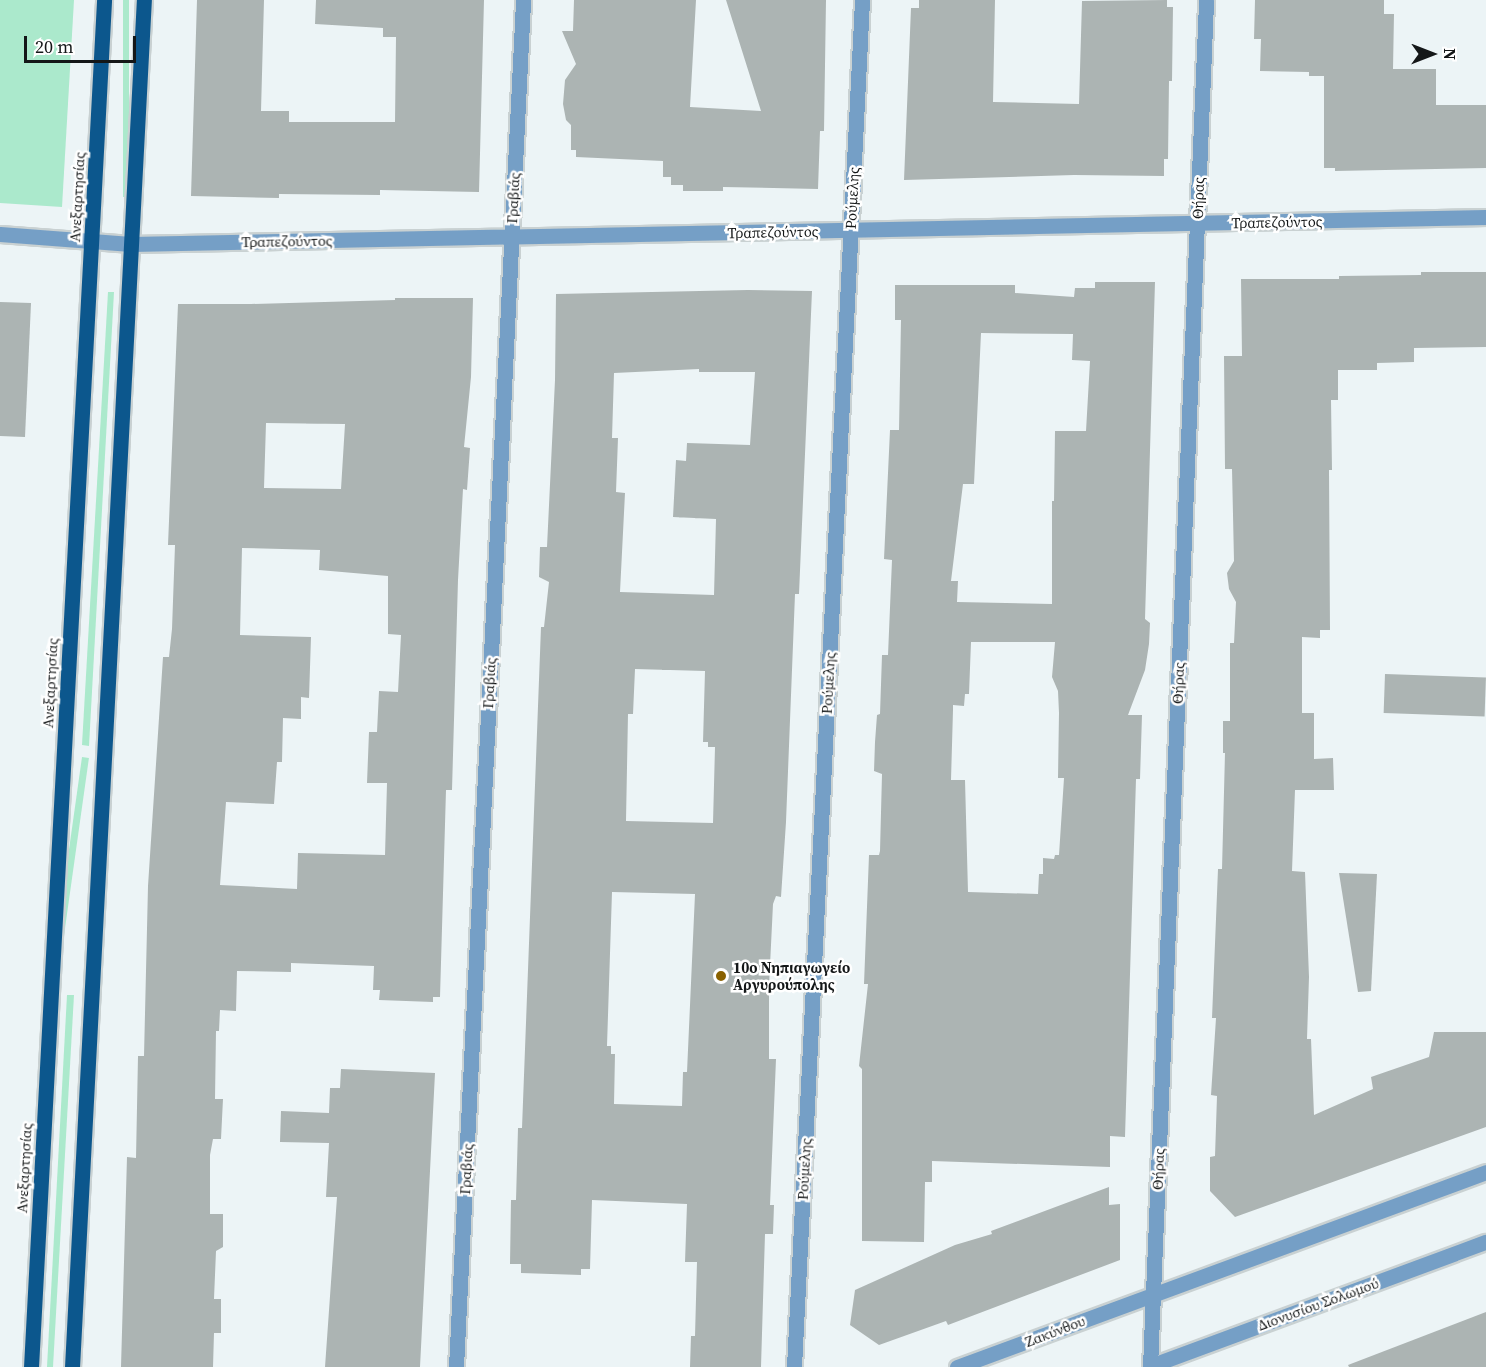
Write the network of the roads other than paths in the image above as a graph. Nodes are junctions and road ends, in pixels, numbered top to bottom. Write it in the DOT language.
graph roads {
  1 [pos="104,0"];
  2 [pos="144,0"];
  3 [pos="523,0"];
  4 [pos="862,0"];
  5 [pos="1206,0"];
  6 [pos="1486,217"];
  7 [pos="1197,223"];
  8 [pos="850,230"];
  9 [pos="0,234"];
  10 [pos="511,237"];
  11 [pos="93,243"];
  12 [pos="131,244"];
  13 [pos="1486,1172"];
  14 [pos="1486,1242"];
  15 [pos="1153,1294"];
  16 [pos="31,1367"];
  17 [pos="72,1367"];
  18 [pos="456,1367"];
  19 [pos="794,1367"];
  20 [pos="957,1367"];
  21 [pos="1150,1367"];
  1 -- 11 [label="main road, Ανεξαρτησίας"];
  2 -- 12 [label="main road"];
  3 -- 10 [label="street, Γραβιάς"];
  4 -- 8 [label="street, Ρούμελης"];
  5 -- 7 [label="street, Θήρας"];
  6 -- 7 [label="street, Τραπεζούντος"];
  7 -- 8 [label="street, Τραπεζούντος"];
  7 -- 15 [label="street, Θήρας"];
  8 -- 10 [label="street, Τραπεζούντος"];
  8 -- 19 [label="street, Ρούμελης"];
  9 -- 11 [label="street, Τραπεζούντος"];
  10 -- 12 [label="street, Τραπεζούντος"];
  10 -- 18 [label="street, Γραβιάς"];
  11 -- 12 [label="street, Τραπεζούντος"];
  11 -- 16 [label="main road, Ανεξαρτησίας"];
  12 -- 17 [label="main road"];
  13 -- 15 [label="street"];
  14 -- 21 [label="street, Διονυσίου Σολωμού"];
  15 -- 20 [label="street, Ζακύνθου"];
  15 -- 21 [label="street, Θήρας"];
}
